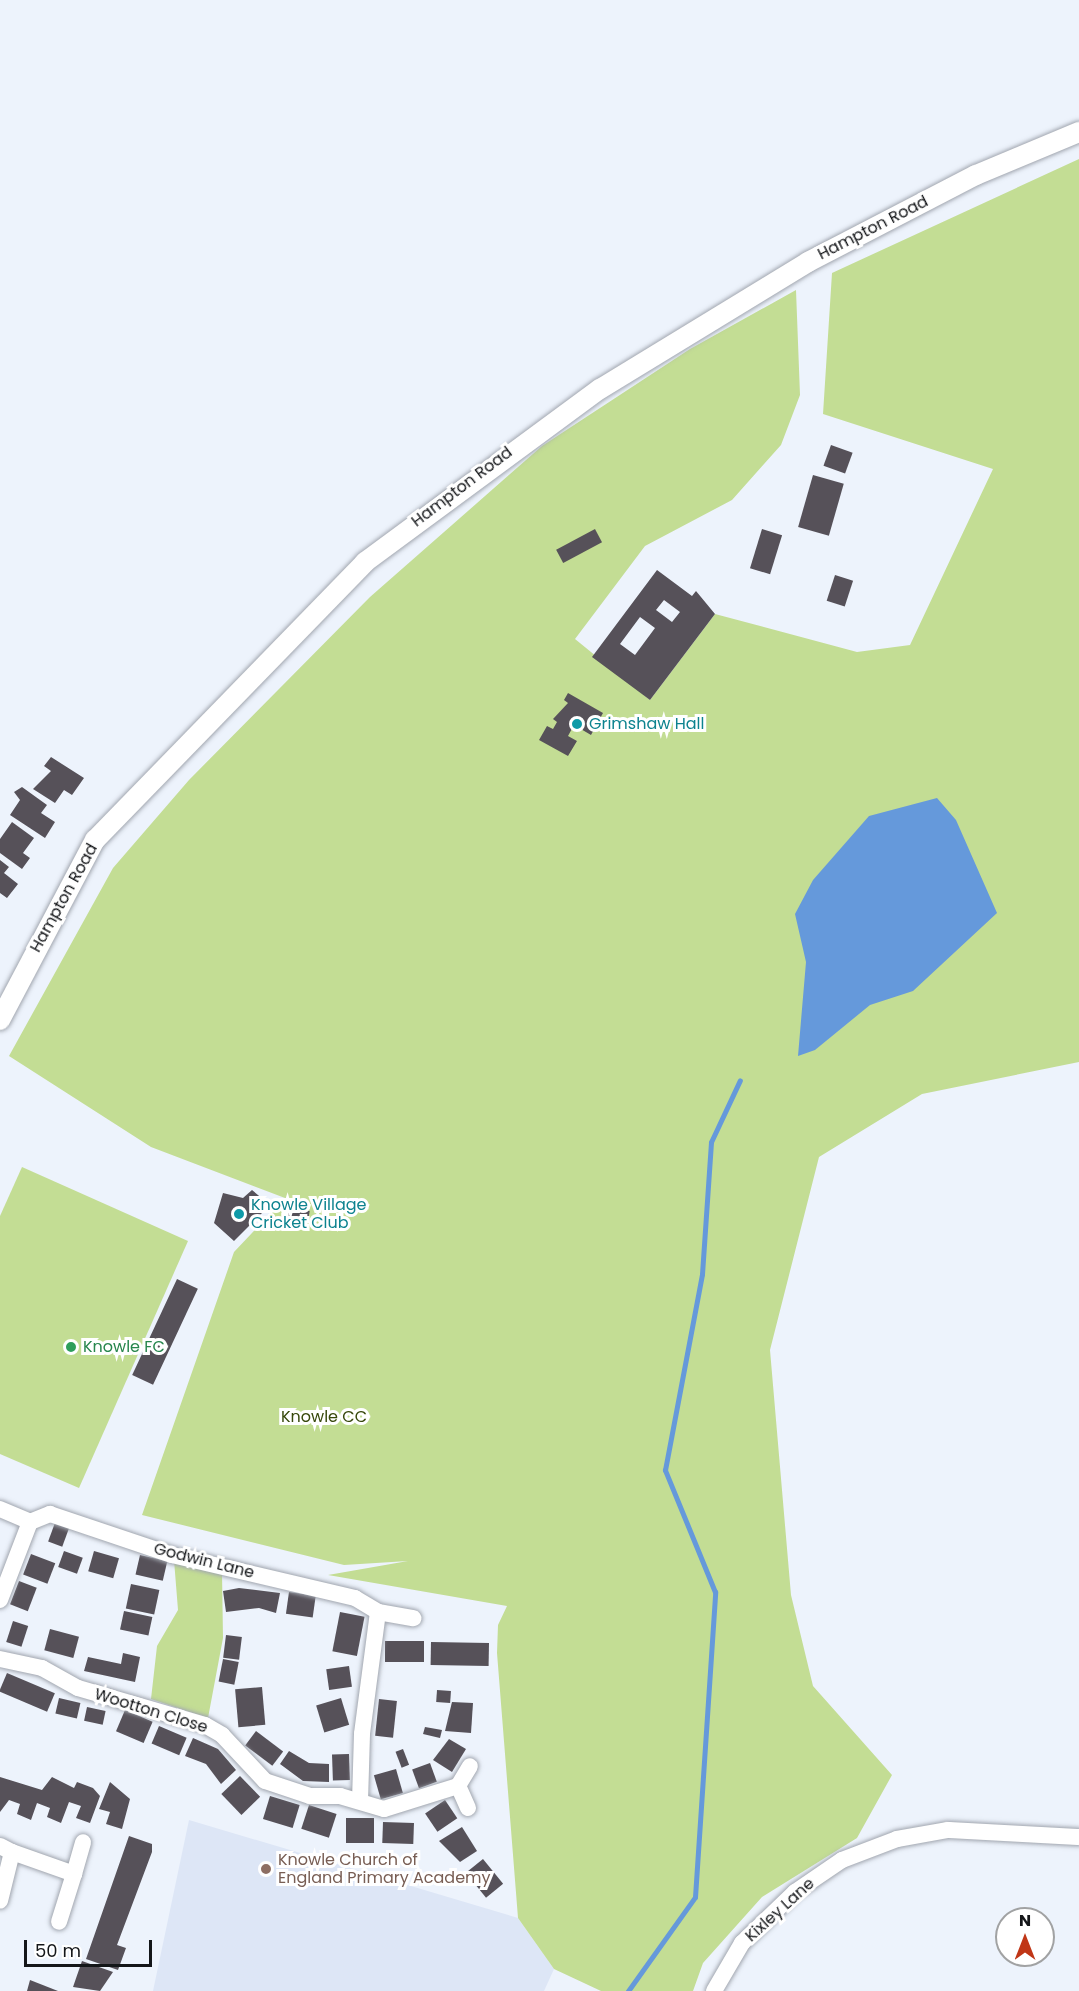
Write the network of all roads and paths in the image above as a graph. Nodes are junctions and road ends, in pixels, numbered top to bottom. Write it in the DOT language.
graph roads {
  1 [pos="1079,132"];
  2 [pos="0,1020"];
  3 [pos="0,1509"];
  4 [pos="30,1522"];
  5 [pos="0,1600"];
  6 [pos="378,1612"];
  7 [pos="413,1618"];
  8 [pos="0,1659"];
  9 [pos="470,1766"];
  10 [pos="458,1786"];
  11 [pos="360,1800"];
  12 [pos="468,1808"];
  13 [pos="1079,1837"];
  14 [pos="83,1842"];
  15 [pos="6,1849"];
  16 [pos="74,1874"];
  17 [pos="0,1901"];
  18 [pos="59,1922"];
  19 [pos="714,1991"];
  1 -- 2 [label="street, Hampton Road"];
  3 -- 4 [label="street"];
  4 -- 5 [label="street"];
  4 -- 6 [label="street, Godwin Lane"];
  6 -- 7 [label="street, Godwin Lane"];
  6 -- 11 [label="street"];
  8 -- 11 [label="street, Wootton Close"];
  9 -- 10 [label="street"];
  10 -- 11 [label="street, Wootton Close"];
  10 -- 12 [label="street"];
  13 -- 19 [label="street, Kixley Lane"];
  14 -- 16 [label="street"];
  15 -- 16 [label="street"];
  15 -- 17 [label="street"];
  16 -- 18 [label="street"];
}
